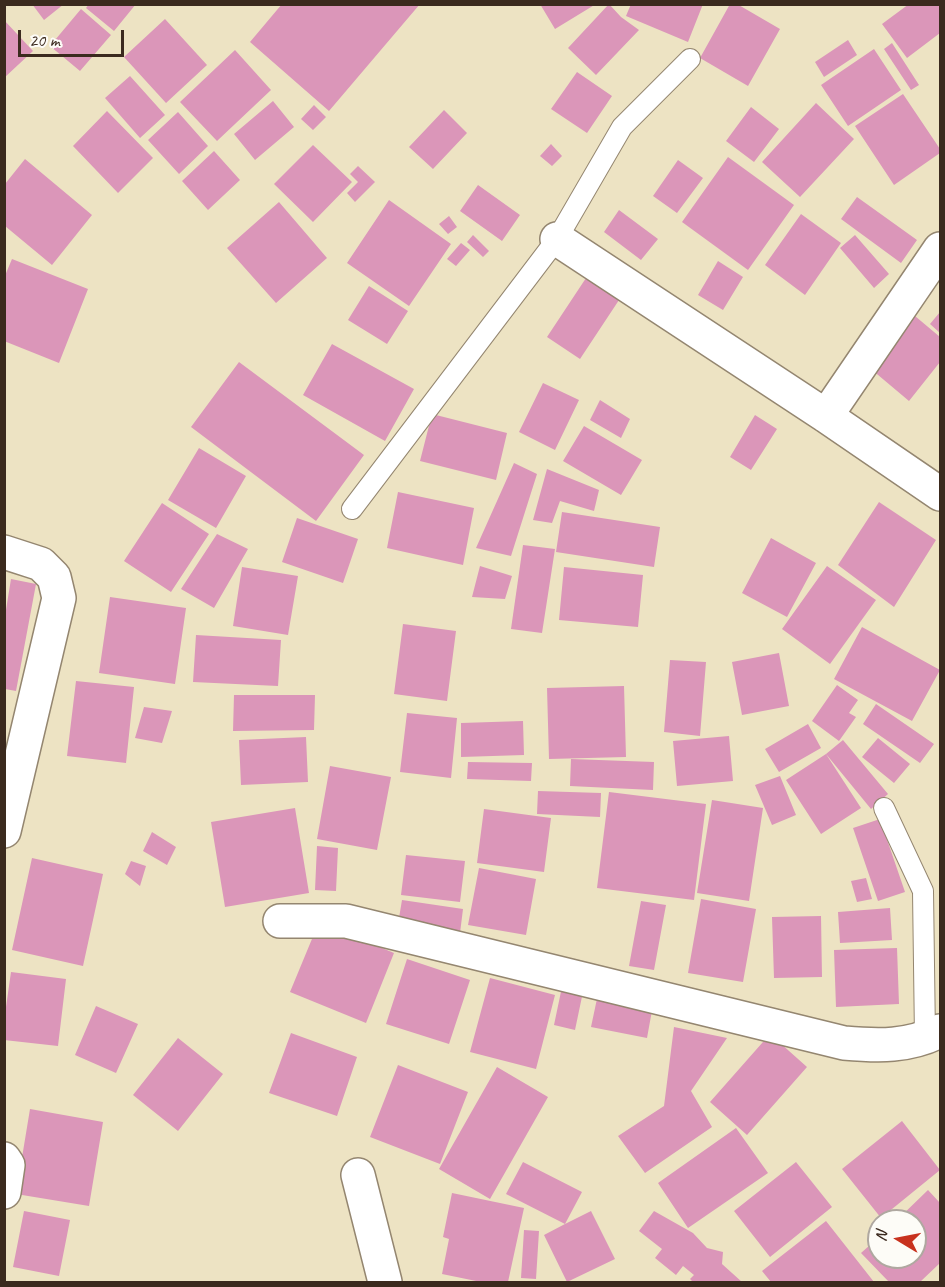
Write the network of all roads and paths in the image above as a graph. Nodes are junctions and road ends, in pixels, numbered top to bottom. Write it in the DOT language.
graph roads {
  1 [pos="690,59"];
  2 [pos="557,239"];
  3 [pos="940,249"];
  4 [pos="826,416"];
  5 [pos="940,494"];
  6 [pos="352,509"];
  7 [pos="4,552"];
  8 [pos="884,808"];
  9 [pos="4,831"];
  10 [pos="280,921"];
  11 [pos="933,1034"];
  12 [pos="4,1159"];
  13 [pos="358,1175"];
  14 [pos="4,1192"];
  15 [pos="385,1282"];
  1 -- 2 [label="lane"];
  2 -- 4 [label="street"];
  2 -- 6 [label="lane"];
  3 -- 4 [label="street"];
  4 -- 5 [label="street"];
  7 -- 9 [label="street"];
  8 -- 11 [label="lane"];
  10 -- 11 [label="street"];
  12 -- 14 [label="street"];
  13 -- 15 [label="street"];
}
